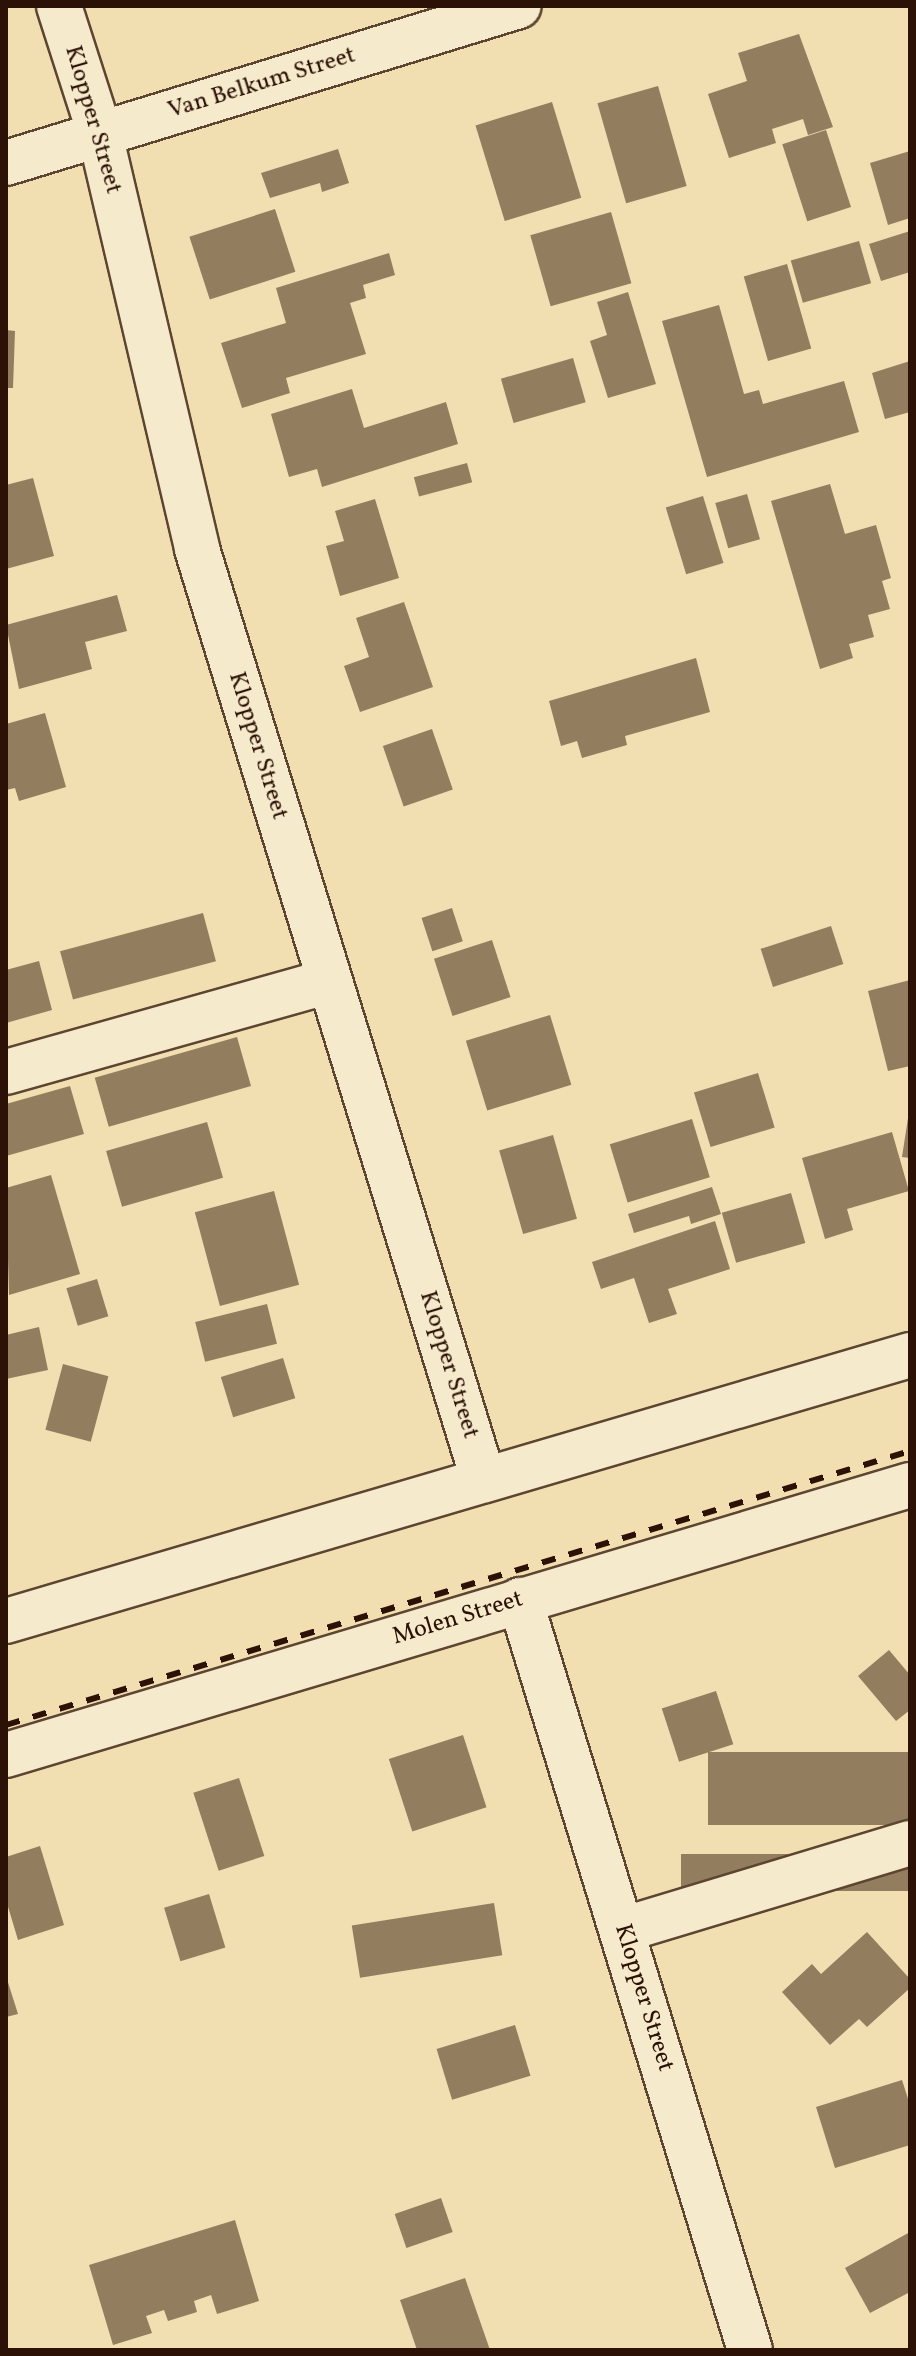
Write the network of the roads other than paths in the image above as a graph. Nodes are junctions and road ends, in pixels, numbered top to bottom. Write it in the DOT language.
graph roads {
  1 [pos="59,6"];
  2 [pos="519,6"];
  3 [pos="100,134"];
  4 [pos="6,163"];
  5 [pos="329,981"];
  6 [pos="6,1072"];
  7 [pos="910,1355"];
  8 [pos="483,1478"];
  9 [pos="910,1485"];
  10 [pos="520,1600"];
  11 [pos="6,1621"];
  12 [pos="6,1755"];
  13 [pos="910,1843"];
  14 [pos="622,1930"];
  15 [pos="750,2350"];
  1 -- 3 [label="street, Klopper Street"];
  2 -- 3 [label="street, Van Belkum Street"];
  3 -- 4 [label="street, Van Belkum Street"];
  3 -- 5 [label="street, Klopper Street"];
  5 -- 6 [label="street"];
  5 -- 8 [label="street, Klopper Street"];
  7 -- 8 [label="street"];
  8 -- 11 [label="street"];
  9 -- 10 [label="street, Molen Street"];
  10 -- 12 [label="street, Molen Street"];
  10 -- 14 [label="street, Klopper Street"];
  13 -- 14 [label="street"];
  14 -- 15 [label="street, Klopper Street"];
}
